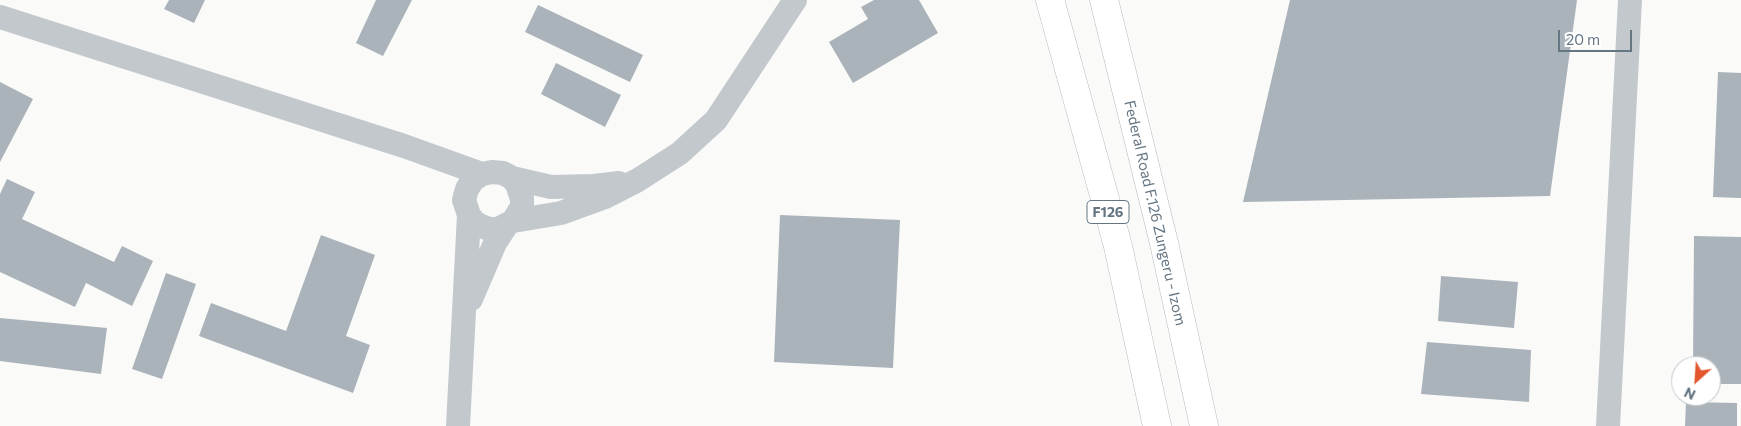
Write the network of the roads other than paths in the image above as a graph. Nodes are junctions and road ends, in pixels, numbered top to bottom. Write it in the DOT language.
graph roads {
  1 [pos="795,0"];
  2 [pos="1050,0"];
  3 [pos="1104,0"];
  4 [pos="1630,0"];
  5 [pos="0,17"];
  6 [pos="404,146"];
  7 [pos="482,174"];
  8 [pos="512,178"];
  9 [pos="638,180"];
  10 [pos="467,207"];
  11 [pos="510,224"];
  12 [pos="465,315"];
  13 [pos="458,426"];
  14 [pos="1157,426"];
  15 [pos="1204,426"];
  16 [pos="1608,426"];
  1 -- 9 [label="street"];
  2 -- 14 [label="main road, F126"];
  3 -- 15 [label="main road, Federal Road F.126 Zungeru - Izom"];
  4 -- 16 [label="street"];
  5 -- 6 [label="street"];
  6 -- 7 [label="street"];
  6 -- 10 [label="street"];
  7 -- 8 [label="street"];
  7 -- 10 [label="street"];
  8 -- 9 [label="street"];
  8 -- 11 [label="street"];
  9 -- 11 [label="street"];
  10 -- 11 [label="street"];
  10 -- 12 [label="street"];
  11 -- 12 [label="street"];
  12 -- 13 [label="street"];
}
